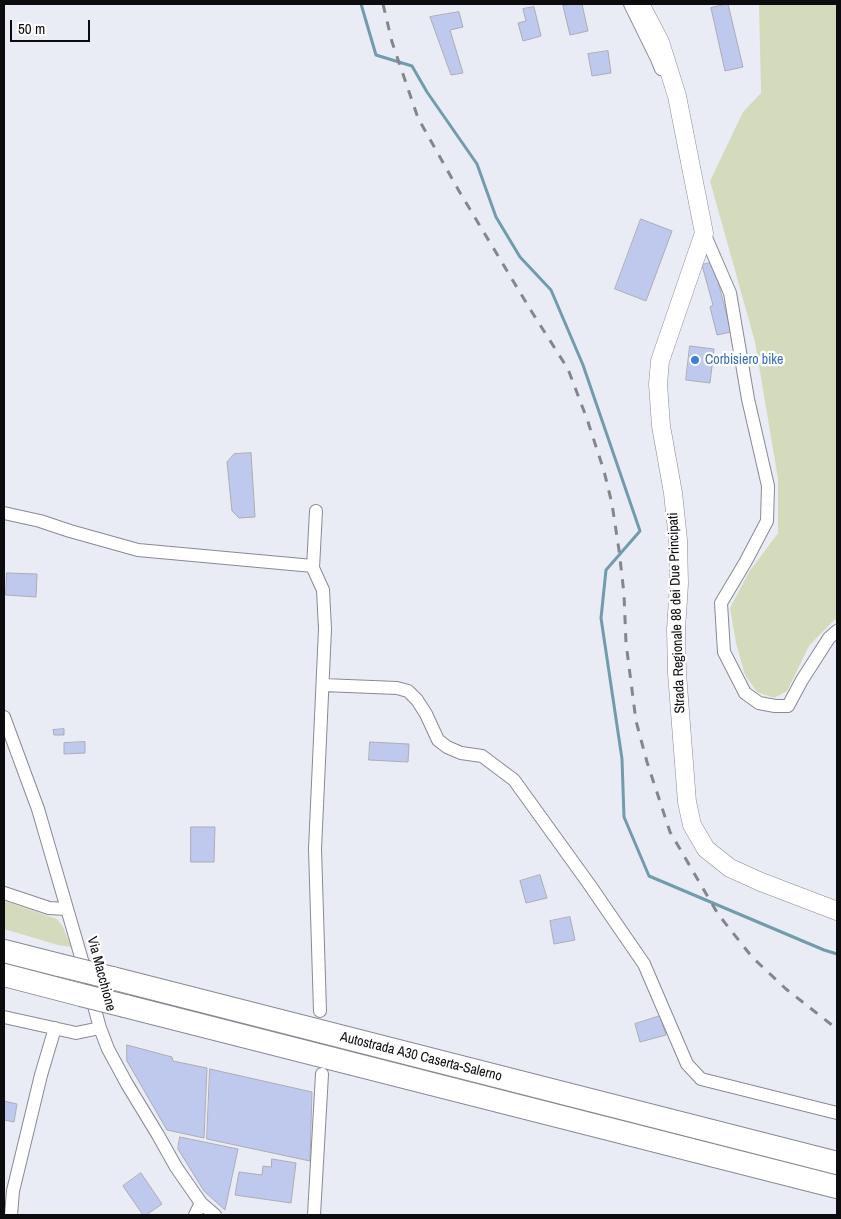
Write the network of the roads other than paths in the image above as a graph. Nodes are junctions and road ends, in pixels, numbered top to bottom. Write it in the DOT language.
graph roads {
  1 [pos="630,4"];
  2 [pos="640,4"];
  3 [pos="662,74"];
  4 [pos="704,233"];
  5 [pos="316,511"];
  6 [pos="4,513"];
  7 [pos="313,566"];
  8 [pos="837,631"];
  9 [pos="322,685"];
  10 [pos="4,717"];
  11 [pos="4,893"];
  12 [pos="67,909"];
  13 [pos="837,911"];
  14 [pos="4,952"];
  15 [pos="4,975"];
  16 [pos="4,982"];
  17 [pos="81,995"];
  18 [pos="320,1011"];
  19 [pos="4,1017"];
  20 [pos="55,1028"];
  21 [pos="100,1028"];
  22 [pos="322,1074"];
  23 [pos="837,1113"];
  24 [pos="837,1163"];
  25 [pos="837,1188"];
  26 [pos="201,1203"];
  27 [pos="11,1215"];
  28 [pos="195,1215"];
  29 [pos="215,1215"];
  30 [pos="314,1215"];
  1 -- 3 [label="street"];
  2 -- 4 [label="main road"];
  4 -- 8 [label="street"];
  4 -- 13 [label="main road, Strada Regionale 88 dei Due Principati"];
  5 -- 7 [label="street"];
  6 -- 7 [label="street"];
  7 -- 9 [label="street"];
  9 -- 18 [label="street"];
  9 -- 23 [label="street"];
  10 -- 12 [label="street, Via Macchione"];
  11 -- 12 [label="street"];
  12 -- 21 [label="street, Via Macchione"];
  14 -- 24 [label="highway, Autostrada A30 Caserta-Salerno, bridge"];
  15 -- 17 [label="highway"];
  16 -- 17 [label="highway"];
  17 -- 25 [label="highway, Autostrada A30 Caserta-Salerno, bridge"];
  19 -- 20 [label="street"];
  20 -- 21 [label="street"];
  20 -- 27 [label="street"];
  21 -- 26 [label="street, Via Macchione"];
  22 -- 30 [label="street"];
  26 -- 28 [label="street"];
  26 -- 29 [label="street, Via Macchione"];
}
